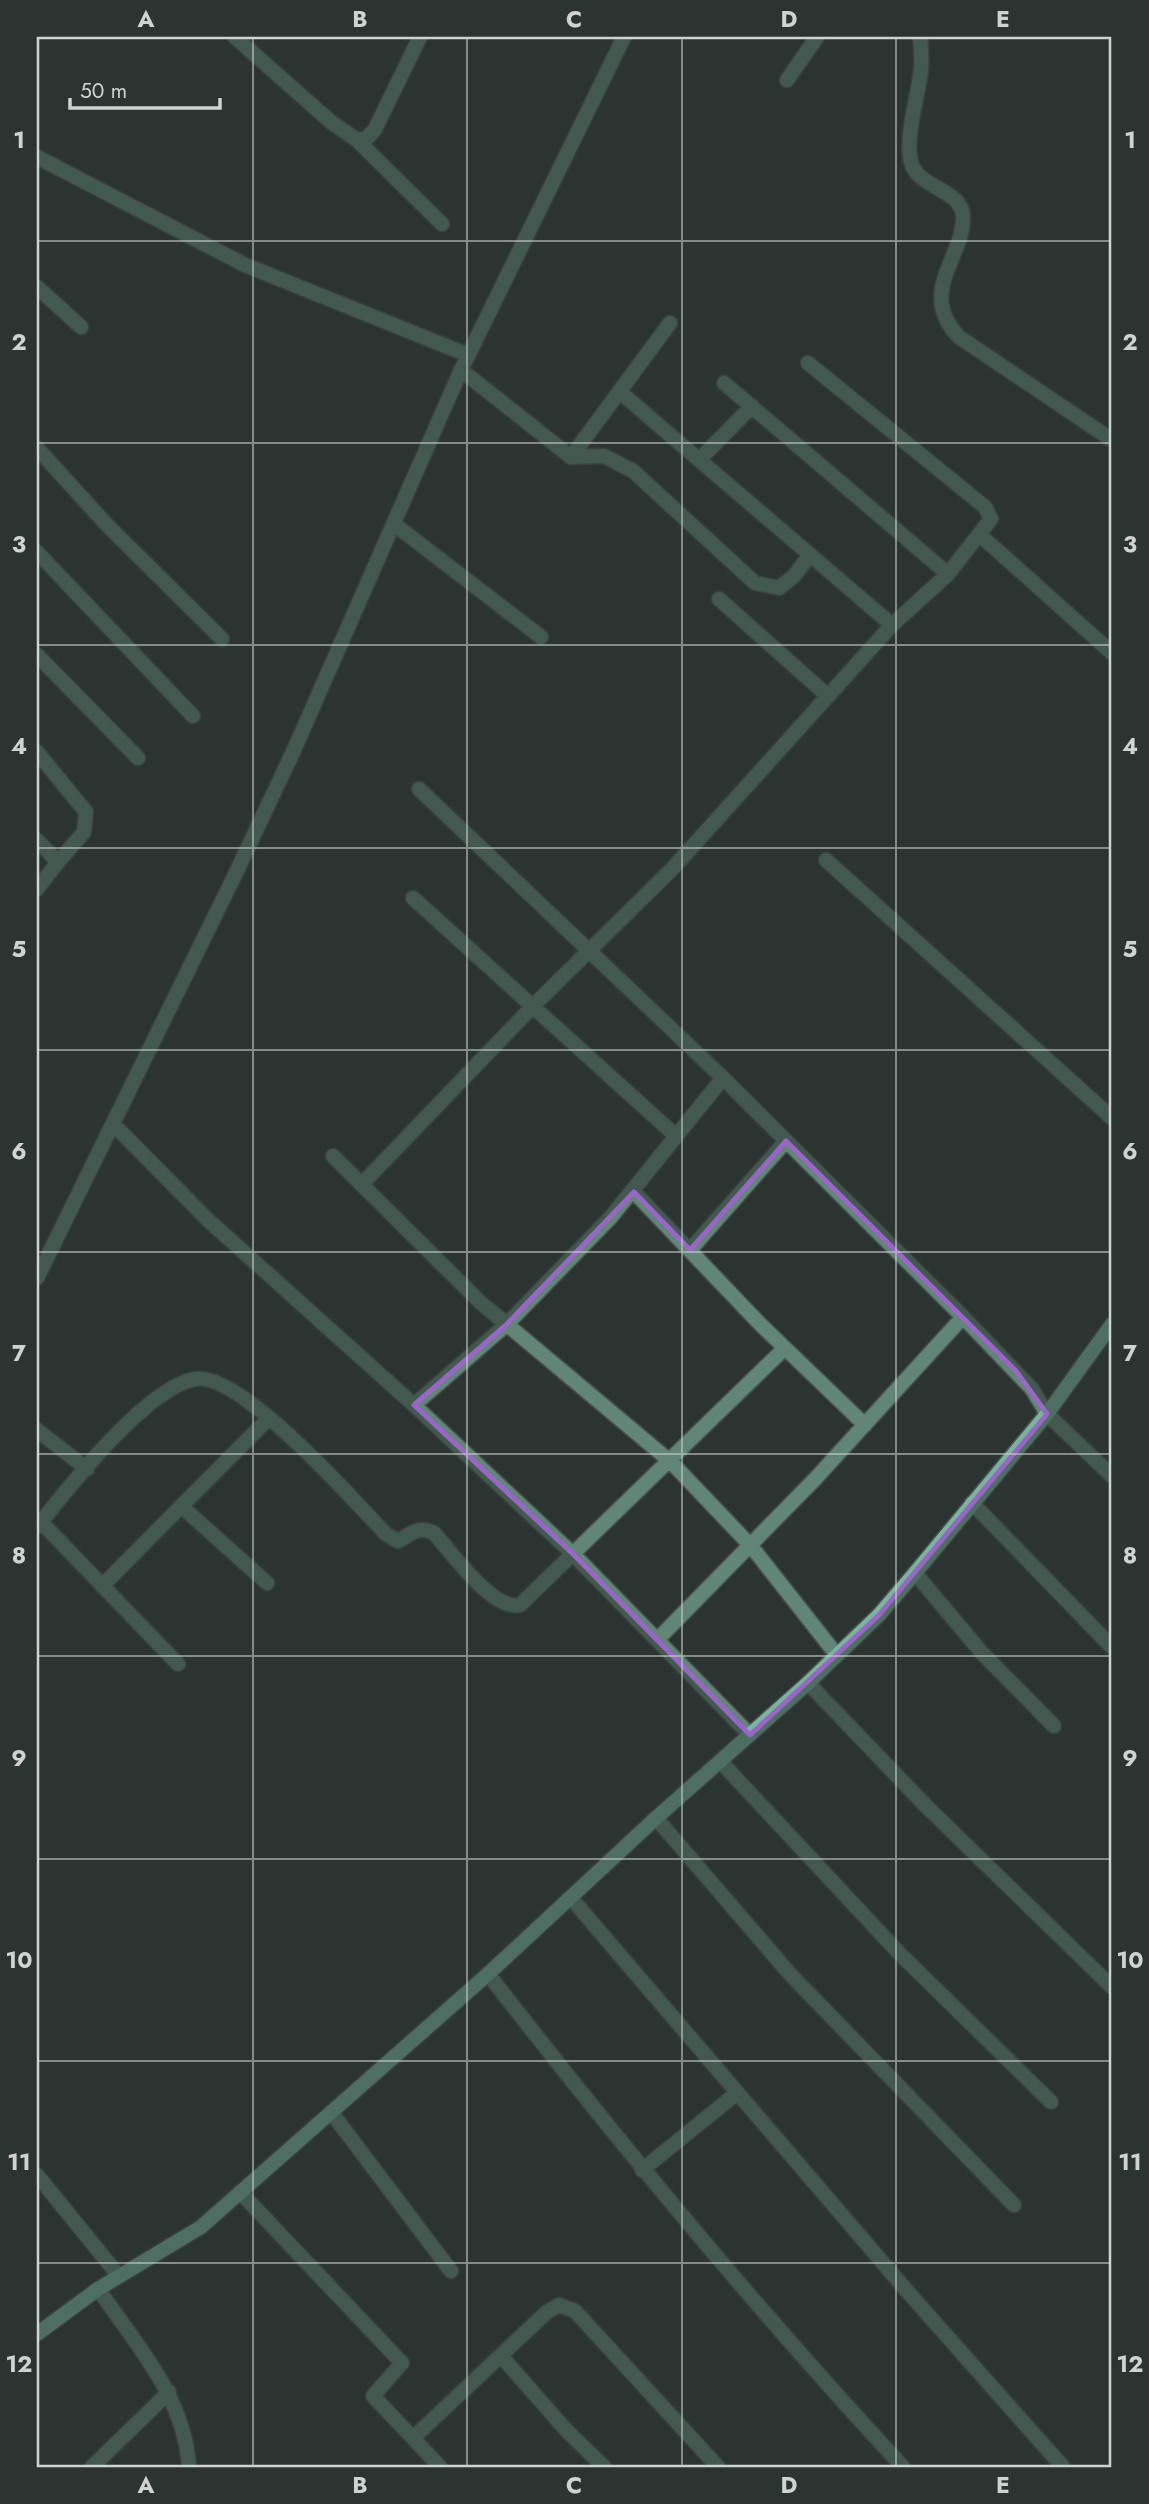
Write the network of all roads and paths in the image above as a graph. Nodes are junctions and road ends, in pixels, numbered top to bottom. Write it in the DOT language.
graph roads {
  1 [pos="235,37"];
  2 [pos="420,37"];
  3 [pos="624,37"];
  4 [pos="817,37"];
  5 [pos="920,37"];
  6 [pos="787,80"];
  7 [pos="357,140"];
  8 [pos="37,157"];
  9 [pos="442,224"];
  10 [pos="37,287"];
  11 [pos="670,323"];
  12 [pos="81,327"];
  13 [pos="468,355"];
  14 [pos="808,363"];
  15 [pos="461,370"];
  16 [pos="724,383"];
  17 [pos="620,392"];
  18 [pos="752,406"];
  19 [pos="1112,440"];
  20 [pos="37,448"];
  21 [pos="571,457"];
  22 [pos="699,460"];
  23 [pos="394,524"];
  24 [pos="980,535"];
  25 [pos="37,552"];
  26 [pos="810,555"];
  27 [pos="948,574"];
  28 [pos="719,599"];
  29 [pos="892,625"];
  30 [pos="541,637"];
  31 [pos="222,639"];
  32 [pos="1112,653"];
  33 [pos="37,655"];
  34 [pos="828,696"];
  35 [pos="193,716"];
  36 [pos="37,752"];
  37 [pos="138,758"];
  38 [pos="419,789"];
  39 [pos="37,841"];
  40 [pos="826,860"];
  41 [pos="58,862"];
  42 [pos="37,889"];
  43 [pos="413,898"];
  44 [pos="587,952"];
  45 [pos="534,1005"];
  46 [pos="723,1078"];
  47 [pos="1112,1118"];
  48 [pos="113,1124"];
  49 [pos="677,1136"];
  50 [pos="786,1141"];
  51 [pos="333,1156"];
  52 [pos="362,1184"];
  53 [pos="634,1192"];
  54 [pos="690,1250"];
  55 [pos="37,1278"];
  56 [pos="963,1317"];
  57 [pos="1112,1324"];
  58 [pos="506,1325"];
  59 [pos="785,1348"];
  60 [pos="414,1405"];
  61 [pos="1047,1414"];
  62 [pos="269,1418"];
  63 [pos="865,1426"];
  64 [pos="37,1430"];
  65 [pos="671,1462"];
  66 [pos="87,1469"];
  67 [pos="1112,1476"];
  68 [pos="972,1503"];
  69 [pos="181,1506"];
  70 [pos="39,1524"];
  71 [pos="751,1546"];
  72 [pos="574,1555"];
  73 [pos="915,1573"];
  74 [pos="267,1583"];
  75 [pos="102,1586"];
  76 [pos="657,1640"];
  77 [pos="1112,1647"];
  78 [pos="836,1654"];
  79 [pos="178,1664"];
  80 [pos="808,1684"];
  81 [pos="1054,1726"];
  82 [pos="750,1735"];
  83 [pos="720,1761"];
  84 [pos="656,1818"];
  85 [pos="571,1898"];
  86 [pos="488,1974"];
  87 [pos="1112,1987"];
  88 [pos="737,2093"];
  89 [pos="1051,2102"];
  90 [pos="331,2112"];
  91 [pos="642,2170"];
  92 [pos="37,2175"];
  93 [pos="240,2192"];
  94 [pos="1014,2205"];
  95 [pos="451,2271"];
  96 [pos="119,2276"];
  97 [pos="98,2289"];
  98 [pos="37,2334"];
  99 [pos="502,2357"];
  100 [pos="169,2392"];
  101 [pos="414,2438"];
  102 [pos="92,2467"];
  103 [pos="189,2467"];
  104 [pos="440,2467"];
  105 [pos="604,2467"];
  106 [pos="718,2467"];
  107 [pos="902,2467"];
  108 [pos="1063,2467"];
  1 -- 7 [label="street"];
  2 -- 7 [label="street"];
  3 -- 13 [label="street"];
  4 -- 6 [label="street"];
  5 -- 19 [label="street"];
  7 -- 9 [label="street"];
  8 -- 13 [label="street"];
  10 -- 12 [label="street"];
  11 -- 17 [label="street"];
  13 -- 15 [label="street"];
  14 -- 24 [label="street"];
  15 -- 21 [label="street"];
  15 -- 23 [label="street"];
  16 -- 18 [label="street"];
  17 -- 21 [label="street"];
  17 -- 22 [label="street"];
  18 -- 22 [label="street"];
  18 -- 27 [label="street"];
  20 -- 31 [label="street"];
  21 -- 26 [label="street"];
  22 -- 26 [label="street"];
  23 -- 30 [label="street"];
  23 -- 48 [label="street"];
  24 -- 27 [label="street"];
  24 -- 32 [label="street"];
  25 -- 35 [label="street"];
  26 -- 29 [label="street"];
  27 -- 29 [label="street"];
  28 -- 34 [label="street"];
  29 -- 34 [label="street"];
  33 -- 37 [label="street"];
  34 -- 44 [label="street"];
  36 -- 41 [label="street"];
  38 -- 44 [label="street"];
  39 -- 41 [label="street"];
  40 -- 47 [label="street"];
  41 -- 42 [label="street"];
  43 -- 45 [label="street"];
  44 -- 45 [label="street"];
  44 -- 46 [label="street"];
  45 -- 49 [label="street"];
  45 -- 52 [label="street"];
  46 -- 49 [label="street"];
  46 -- 50 [label="street"];
  48 -- 55 [label="street"];
  48 -- 60 [label="street"];
  49 -- 53 [label="street"];
  50 -- 54 [label="street"];
  50 -- 56 [label="street"];
  51 -- 52 [label="street"];
  52 -- 58 [label="street"];
  53 -- 54 [label="street"];
  53 -- 58 [label="street"];
  54 -- 59 [label="street"];
  56 -- 61 [label="street"];
  56 -- 63 [label="street"];
  57 -- 61 [label="street"];
  58 -- 60 [label="street"];
  58 -- 65 [label="street"];
  59 -- 63 [label="street"];
  59 -- 65 [label="street"];
  60 -- 72 [label="street"];
  61 -- 67 [label="street"];
  61 -- 68 [label="street"];
  62 -- 66 [label="street"];
  62 -- 69 [label="street"];
  62 -- 72 [label="street"];
  63 -- 71 [label="street"];
  64 -- 66 [label="street"];
  65 -- 71 [label="street"];
  65 -- 72 [label="street"];
  66 -- 70 [label="street"];
  68 -- 73 [label="street"];
  68 -- 77 [label="street"];
  69 -- 74 [label="street"];
  69 -- 75 [label="street"];
  70 -- 75 [label="street"];
  71 -- 76 [label="street"];
  71 -- 78 [label="street"];
  72 -- 76 [label="street"];
  73 -- 78 [label="street"];
  73 -- 81 [label="street"];
  75 -- 79 [label="street"];
  76 -- 82 [label="street"];
  78 -- 80 [label="street"];
  80 -- 82 [label="street"];
  80 -- 87 [label="street"];
  82 -- 83 [label="street"];
  83 -- 84 [label="street"];
  83 -- 89 [label="street"];
  84 -- 85 [label="street"];
  84 -- 94 [label="street"];
  85 -- 86 [label="street"];
  85 -- 88 [label="street"];
  86 -- 90 [label="street"];
  86 -- 91 [label="street"];
  88 -- 91 [label="street"];
  88 -- 108 [label="street"];
  90 -- 93 [label="street"];
  90 -- 95 [label="street"];
  91 -- 107 [label="street"];
  92 -- 96 [label="street"];
  93 -- 96 [label="street"];
  93 -- 101 [label="street"];
  96 -- 97 [label="street"];
  97 -- 98 [label="street"];
  97 -- 100 [label="street"];
  99 -- 101 [label="street"];
  99 -- 105 [label="street"];
  99 -- 106 [label="street"];
  100 -- 102 [label="street"];
  100 -- 103 [label="street"];
  101 -- 104 [label="street"];
}
